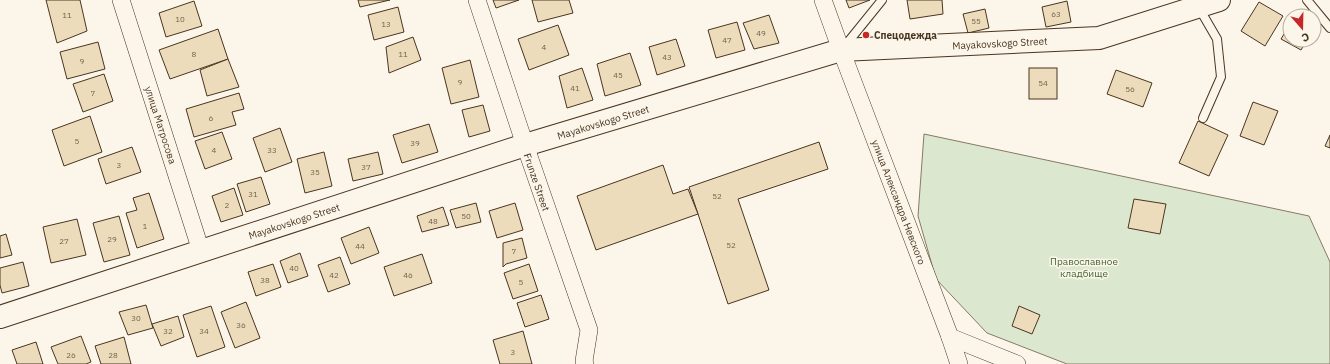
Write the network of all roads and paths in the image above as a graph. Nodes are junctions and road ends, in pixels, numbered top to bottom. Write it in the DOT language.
graph roads {
  1 [pos="121,0"];
  2 [pos="477,0"];
  3 [pos="823,0"];
  4 [pos="882,0"];
  5 [pos="1219,0"];
  6 [pos="1307,0"];
  7 [pos="1198,7"];
  8 [pos="1330,28"];
  9 [pos="841,50"];
  10 [pos="1202,118"];
  11 [pos="525,145"];
  12 [pos="202,251"];
  13 [pos="0,317"];
  14 [pos="950,337"];
  15 [pos="585,364"];
  16 [pos="959,364"];
  17 [pos="1016,364"];
  1 -- 12 [label="street, улица Матросова"];
  2 -- 11 [label="street, Frunze Street"];
  3 -- 9 [label="street, улица Александра Невского"];
  4 -- 9 [label="lane"];
  5 -- 7 [label="street, Mayakovskogo Street"];
  6 -- 8 [label="lane"];
  7 -- 9 [label="street, Mayakovskogo Street"];
  7 -- 10 [label="lane"];
  9 -- 11 [label="street, Mayakovskogo Street"];
  9 -- 14 [label="street, улица Александра Невского"];
  11 -- 12 [label="street, Mayakovskogo Street"];
  11 -- 15 [label="street, Frunze Street"];
  12 -- 13 [label="street, Mayakovskogo Street"];
  14 -- 16 [label="street, улица Александра Невского"];
  14 -- 17 [label="street"];
}
